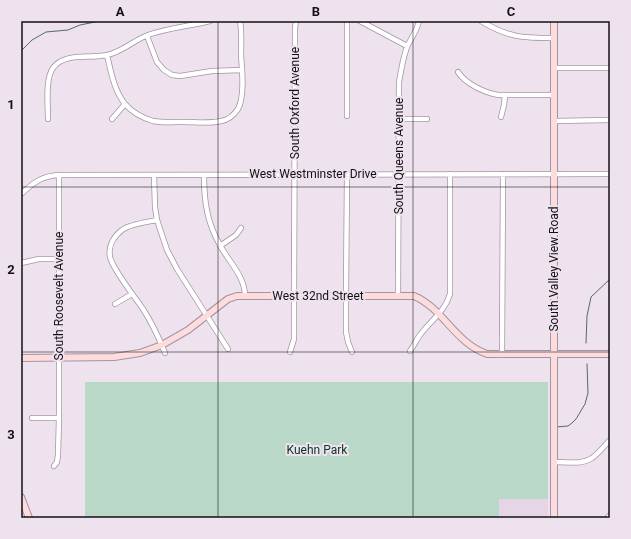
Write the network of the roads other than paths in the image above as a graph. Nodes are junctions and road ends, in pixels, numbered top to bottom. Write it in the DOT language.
graph roads {
  1 [pos="183,21"];
  2 [pos="210,21"];
  3 [pos="240,21"];
  4 [pos="296,21"];
  5 [pos="346,21"];
  6 [pos="360,21"];
  7 [pos="419,21"];
  8 [pos="481,21"];
  9 [pos="554,21"];
  10 [pos="185,27"];
  11 [pos="147,36"];
  12 [pos="554,38"];
  13 [pos="408,46"];
  14 [pos="106,55"];
  15 [pos="554,68"];
  16 [pos="610,68"];
  17 [pos="242,70"];
  18 [pos="458,72"];
  19 [pos="505,95"];
  20 [pos="554,95"];
  21 [pos="125,104"];
  22 [pos="347,116"];
  23 [pos="501,117"];
  24 [pos="48,119"];
  25 [pos="112,119"];
  26 [pos="399,119"];
  27 [pos="428,119"];
  28 [pos="554,120"];
  29 [pos="610,120"];
  30 [pos="295,174"];
  31 [pos="347,174"];
  32 [pos="398,174"];
  33 [pos="450,174"];
  34 [pos="503,174"];
  35 [pos="554,174"];
  36 [pos="610,174"];
  37 [pos="59,175"];
  38 [pos="154,175"];
  39 [pos="204,175"];
  40 [pos="21,194"];
  41 [pos="157,220"];
  42 [pos="241,228"];
  43 [pos="220,246"];
  44 [pos="59,259"];
  45 [pos="21,263"];
  46 [pos="132,294"];
  47 [pos="245,296"];
  48 [pos="295,296"];
  49 [pos="346,296"];
  50 [pos="398,296"];
  51 [pos="115,304"];
  52 [pos="439,314"];
  53 [pos="206,316"];
  54 [pos="162,345"];
  55 [pos="228,349"];
  56 [pos="410,351"];
  57 [pos="290,352"];
  58 [pos="352,352"];
  59 [pos="165,353"];
  60 [pos="502,354"];
  61 [pos="610,354"];
  62 [pos="554,355"];
  63 [pos="21,358"];
  64 [pos="59,358"];
  65 [pos="32,418"];
  66 [pos="59,418"];
  67 [pos="610,440"];
  68 [pos="554,462"];
  69 [pos="54,466"];
  70 [pos="21,497"];
  71 [pos="610,515"];
  72 [pos="29,518"];
  73 [pos="554,518"];
  74 [pos="607,518"];
  1 -- 10 [label="street"];
  2 -- 10 [label="street"];
  3 -- 17 [label="street"];
  4 -- 30 [label="street, South Oxford Avenue"];
  5 -- 22 [label="street"];
  6 -- 13 [label="street"];
  7 -- 13 [label="street, South Queens Avenue"];
  8 -- 12 [label="street"];
  9 -- 12 [label="street, South Valley View Road"];
  10 -- 11 [label="street"];
  11 -- 14 [label="street"];
  11 -- 17 [label="street"];
  12 -- 15 [label="street, South Valley View Road"];
  13 -- 26 [label="street, South Queens Avenue"];
  14 -- 21 [label="street"];
  14 -- 24 [label="street"];
  15 -- 16 [label="street"];
  15 -- 20 [label="street, South Valley View Road"];
  17 -- 21 [label="street"];
  18 -- 19 [label="street"];
  19 -- 20 [label="street"];
  19 -- 23 [label="street"];
  20 -- 28 [label="street, South Valley View Road"];
  21 -- 25 [label="street"];
  26 -- 27 [label="street"];
  26 -- 32 [label="street, South Queens Avenue"];
  28 -- 29 [label="street"];
  28 -- 35 [label="street, South Valley View Road"];
  30 -- 31 [label="street, West Westminster Drive"];
  30 -- 39 [label="street, West Westminster Drive"];
  30 -- 48 [label="street, South Oxford Avenue"];
  31 -- 32 [label="street, West Westminster Drive"];
  31 -- 49 [label="street"];
  32 -- 33 [label="street, West Westminster Drive"];
  32 -- 50 [label="street, South Queens Avenue"];
  33 -- 34 [label="street, West Westminster Drive"];
  33 -- 52 [label="street"];
  34 -- 35 [label="street, West Westminster Drive"];
  34 -- 60 [label="street"];
  35 -- 36 [label="street, West Westminster Drive"];
  35 -- 62 [label="street, South Valley View Road"];
  37 -- 38 [label="street, West Westminster Drive"];
  37 -- 40 [label="street, West Westminster Drive"];
  37 -- 44 [label="street, South Roosevelt Avenue"];
  38 -- 39 [label="street, West Westminster Drive"];
  38 -- 41 [label="street"];
  39 -- 43 [label="street"];
  41 -- 46 [label="street"];
  41 -- 53 [label="street"];
  42 -- 43 [label="street"];
  43 -- 47 [label="street"];
  44 -- 45 [label="street"];
  44 -- 64 [label="street, South Roosevelt Avenue"];
  46 -- 51 [label="street"];
  46 -- 54 [label="street"];
  47 -- 48 [label="street, West 32nd Street"];
  47 -- 53 [label="street, West 32nd Street"];
  48 -- 49 [label="street, West 32nd Street"];
  48 -- 57 [label="street, South Oxford Avenue"];
  49 -- 50 [label="street, West 32nd Street"];
  49 -- 58 [label="street"];
  50 -- 52 [label="street, West 32nd Street"];
  52 -- 56 [label="street"];
  52 -- 60 [label="street, West 32nd Street"];
  53 -- 54 [label="street, West 32nd Street"];
  53 -- 55 [label="street"];
  54 -- 59 [label="street"];
  54 -- 64 [label="street, West 32nd Street"];
  60 -- 62 [label="street, West 32nd Street"];
  61 -- 62 [label="street, West 32nd Street"];
  62 -- 68 [label="street, South Valley View Road"];
  63 -- 64 [label="street, West 32nd Street"];
  64 -- 66 [label="street, South Roosevelt Avenue"];
  65 -- 66 [label="street"];
  66 -- 69 [label="street, South Roosevelt Avenue"];
  67 -- 68 [label="street"];
  68 -- 73 [label="street, South Valley View Road"];
  70 -- 72 [label="street"];
  71 -- 74 [label="street"];
}
